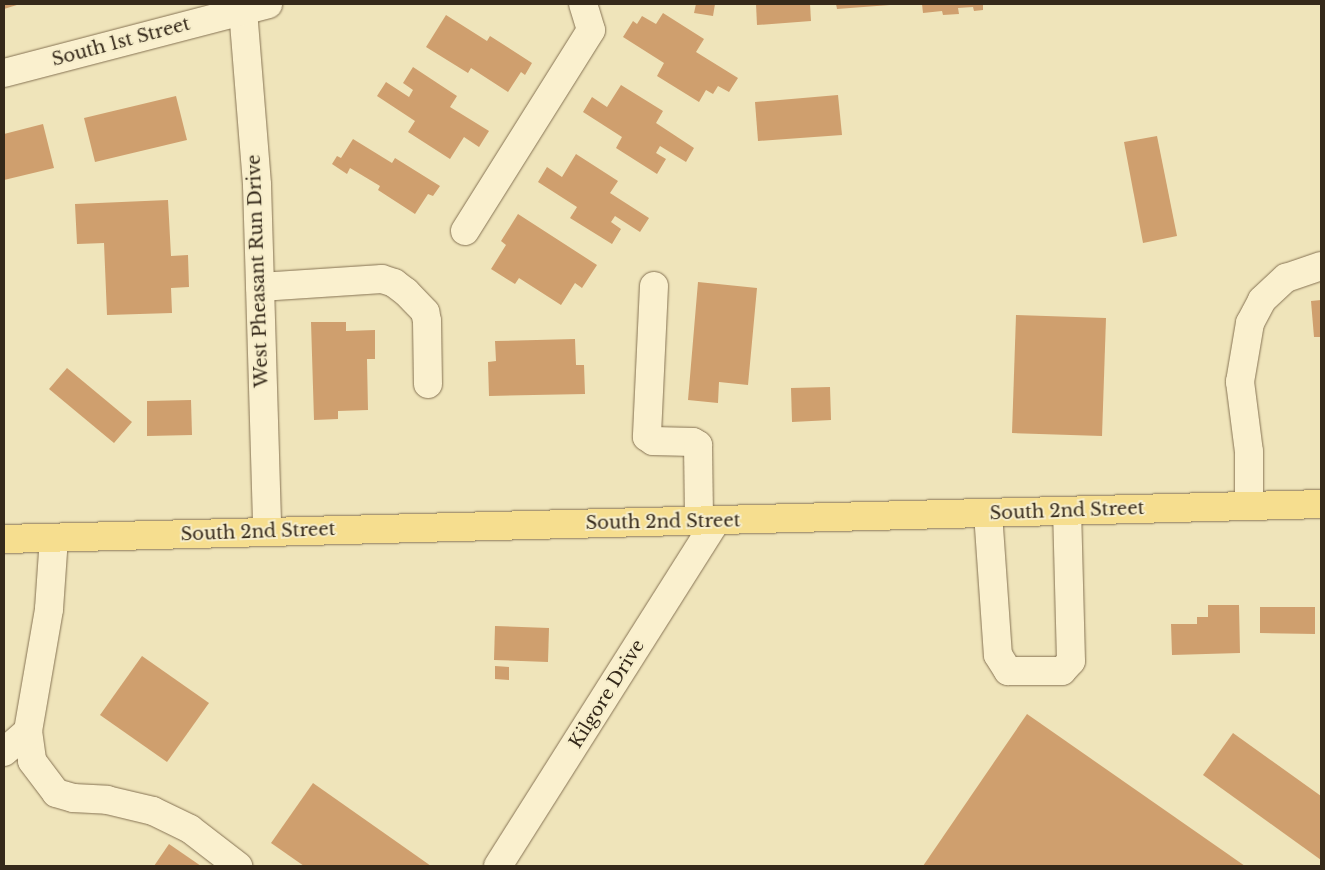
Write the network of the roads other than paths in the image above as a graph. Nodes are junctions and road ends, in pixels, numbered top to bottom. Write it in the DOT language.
graph roads {
  1 [pos="583,4"];
  2 [pos="256,7"];
  3 [pos="4,73"];
  4 [pos="465,231"];
  5 [pos="1321,266"];
  6 [pos="654,286"];
  7 [pos="260,287"];
  8 [pos="428,384"];
  9 [pos="1321,504"];
  10 [pos="1249,506"];
  11 [pos="1067,511"];
  12 [pos="988,513"];
  13 [pos="708,521"];
  14 [pos="267,531"];
  15 [pos="54,538"];
  16 [pos="4,539"];
  17 [pos="28,731"];
  18 [pos="4,752"];
  19 [pos="238,866"];
  20 [pos="498,866"];
  1 -- 4 [label="street"];
  2 -- 3 [label="street, South 1st Street"];
  2 -- 7 [label="street, West Pheasant Run Drive"];
  5 -- 10 [label="street"];
  6 -- 13 [label="street"];
  7 -- 8 [label="street"];
  7 -- 14 [label="street, West Pheasant Run Drive"];
  9 -- 10 [label="main road, South 2nd Street"];
  10 -- 11 [label="main road, South 2nd Street"];
  11 -- 12 [label="main road, South 2nd Street"];
  11 -- 12 [label="street"];
  12 -- 13 [label="main road, South 2nd Street"];
  13 -- 14 [label="main road, South 2nd Street"];
  13 -- 20 [label="street, Kilgore Drive"];
  14 -- 15 [label="main road, South 2nd Street"];
  15 -- 16 [label="main road, South 2nd Street"];
  15 -- 17 [label="street"];
  17 -- 18 [label="street"];
  17 -- 19 [label="street"];
}
